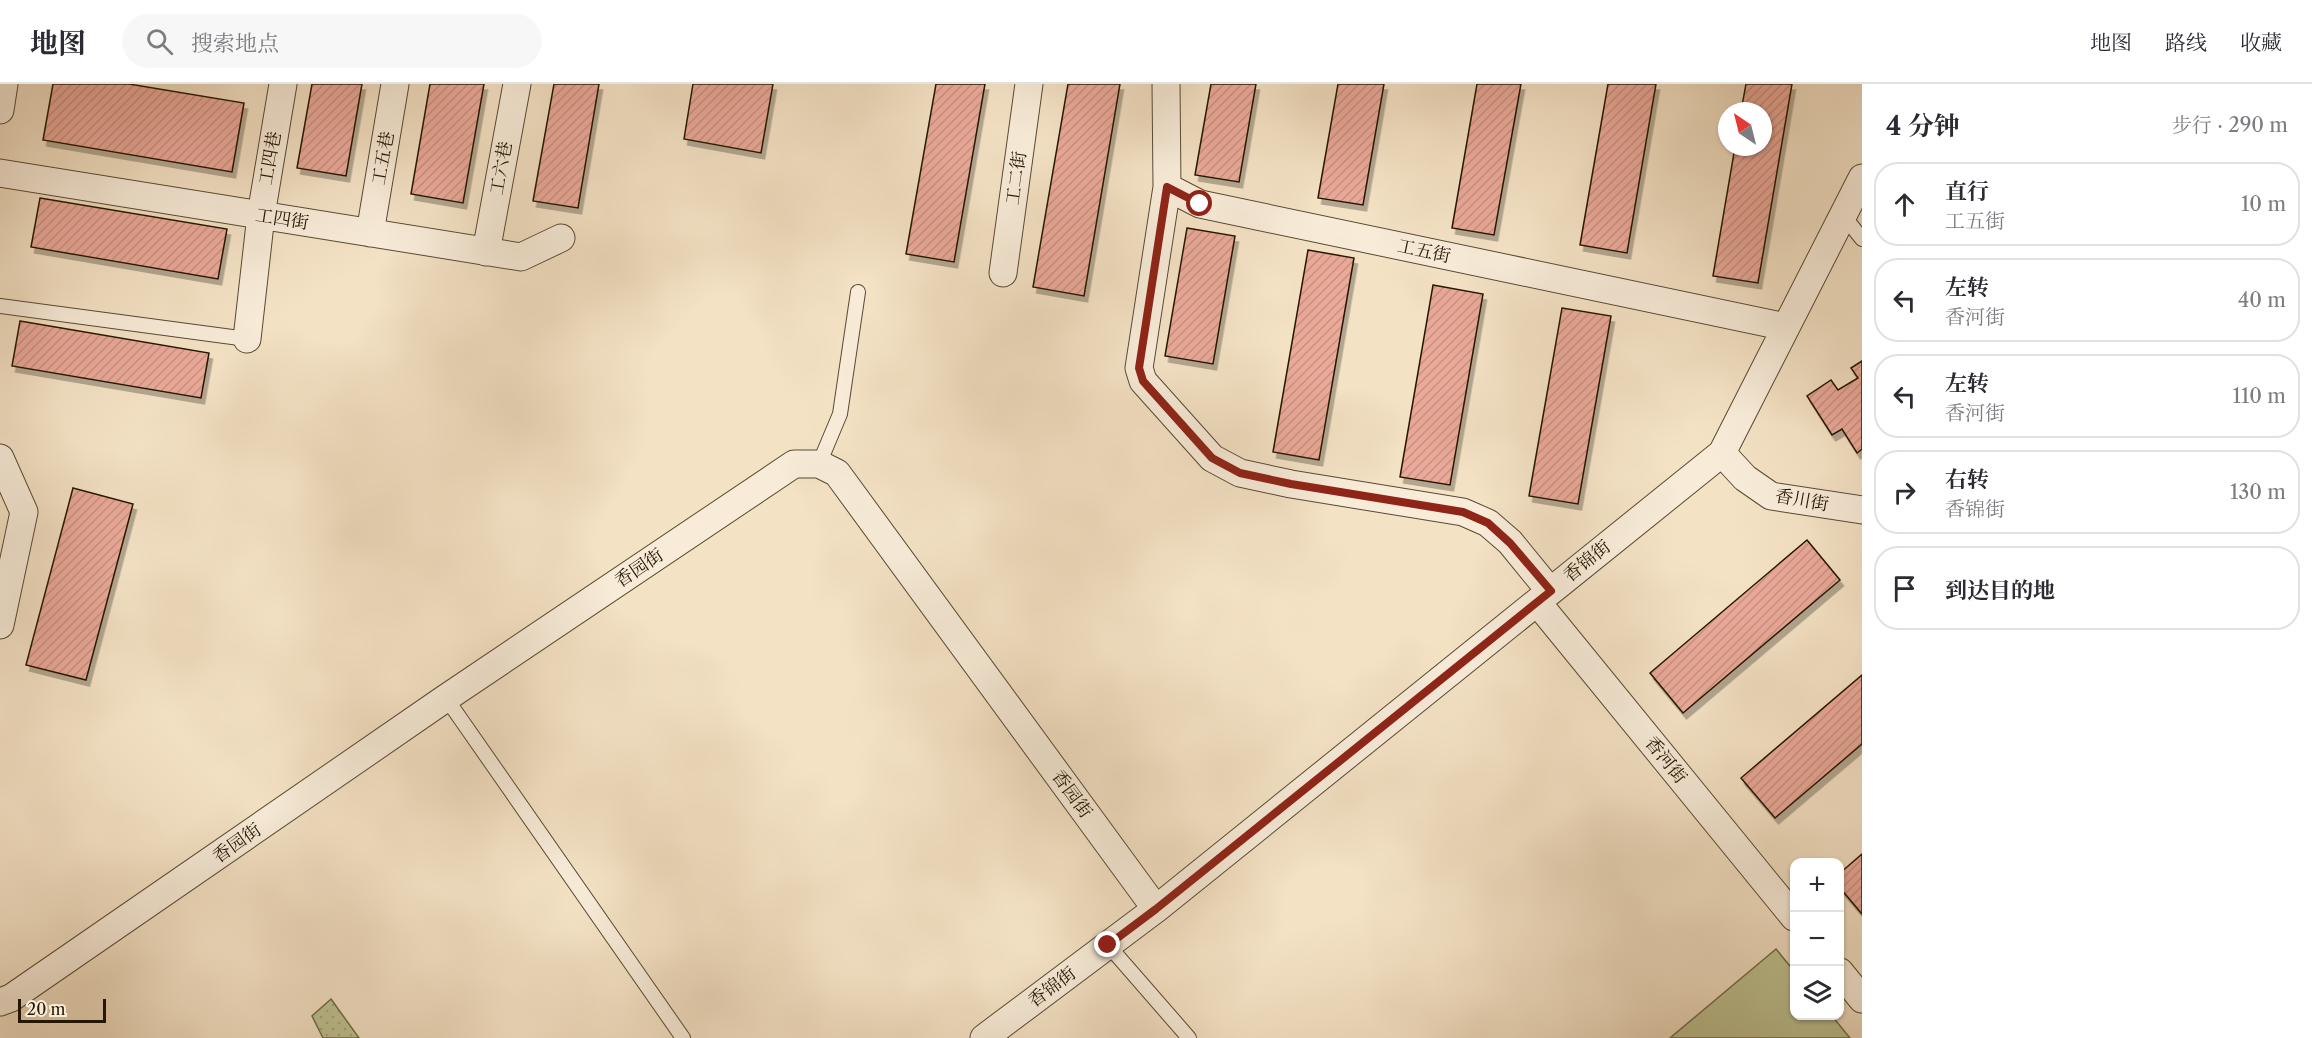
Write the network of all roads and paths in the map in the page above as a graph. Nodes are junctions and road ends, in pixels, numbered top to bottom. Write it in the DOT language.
graph roads {
  1 [pos="4,84"];
  2 [pos="283,84"];
  3 [pos="395,84"];
  4 [pos="517,84"];
  5 [pos="1029,84"];
  6 [pos="1166,84"];
  7 [pos="0,110"];
  8 [pos="0,173"];
  9 [pos="1862,178"];
  10 [pos="1167,187"];
  11 [pos="261,215"];
  12 [pos="1843,215"];
  13 [pos="370,232"];
  14 [pos="561,238"];
  15 [pos="1862,239"];
  16 [pos="486,252"];
  17 [pos="1003,273"];
  18 [pos="858,292"];
  19 [pos="0,306"];
  20 [pos="1786,327"];
  21 [pos="247,339"];
  22 [pos="1722,453"];
  23 [pos="819,464"];
  24 [pos="2,467"];
  25 [pos="1862,510"];
  26 [pos="1544,597"];
  27 [pos="0,625"];
  28 [pos="446,698"];
  29 [pos="1156,909"];
  30 [pos="1790,912"];
  31 [pos="1108,945"];
  32 [pos="1844,978"];
  33 [pos="1862,999"];
  34 [pos="0,1002"];
  35 [pos="683,1038"];
  36 [pos="984,1038"];
  37 [pos="1189,1038"];
  1 -- 7 [label="street"];
  2 -- 11 [label="street, 工四巷"];
  3 -- 13 [label="street, 工五巷"];
  4 -- 16 [label="street, 工六巷"];
  5 -- 17 [label="street, 工二街"];
  6 -- 10 [label="street"];
  8 -- 11 [label="street, 工四街"];
  9 -- 12 [label="street, 香锦街"];
  10 -- 20 [label="street, 工五街"];
  10 -- 26 [label="street, 香河街"];
  11 -- 13 [label="street, 工四街"];
  11 -- 21 [label="street, 工四巷"];
  12 -- 15 [label="lane"];
  12 -- 20 [label="street, 香锦街"];
  13 -- 16 [label="street, 工四街"];
  14 -- 16 [label="street, 工四街"];
  18 -- 23 [label="lane"];
  19 -- 21 [label="lane"];
  20 -- 22 [label="street, 香锦街"];
  22 -- 25 [label="street, 香川街"];
  22 -- 26 [label="street, 香锦街"];
  23 -- 28 [label="street, 香园街"];
  23 -- 29 [label="street, 香园街"];
  24 -- 27 [label="street"];
  26 -- 29 [label="street, 香锦街"];
  26 -- 30 [label="street, 香河街"];
  28 -- 34 [label="street, 香园街"];
  28 -- 35 [label="lane"];
  29 -- 31 [label="street, 香锦街"];
  31 -- 36 [label="street, 香锦街"];
  31 -- 37 [label="lane"];
  32 -- 33 [label="street"];
}
